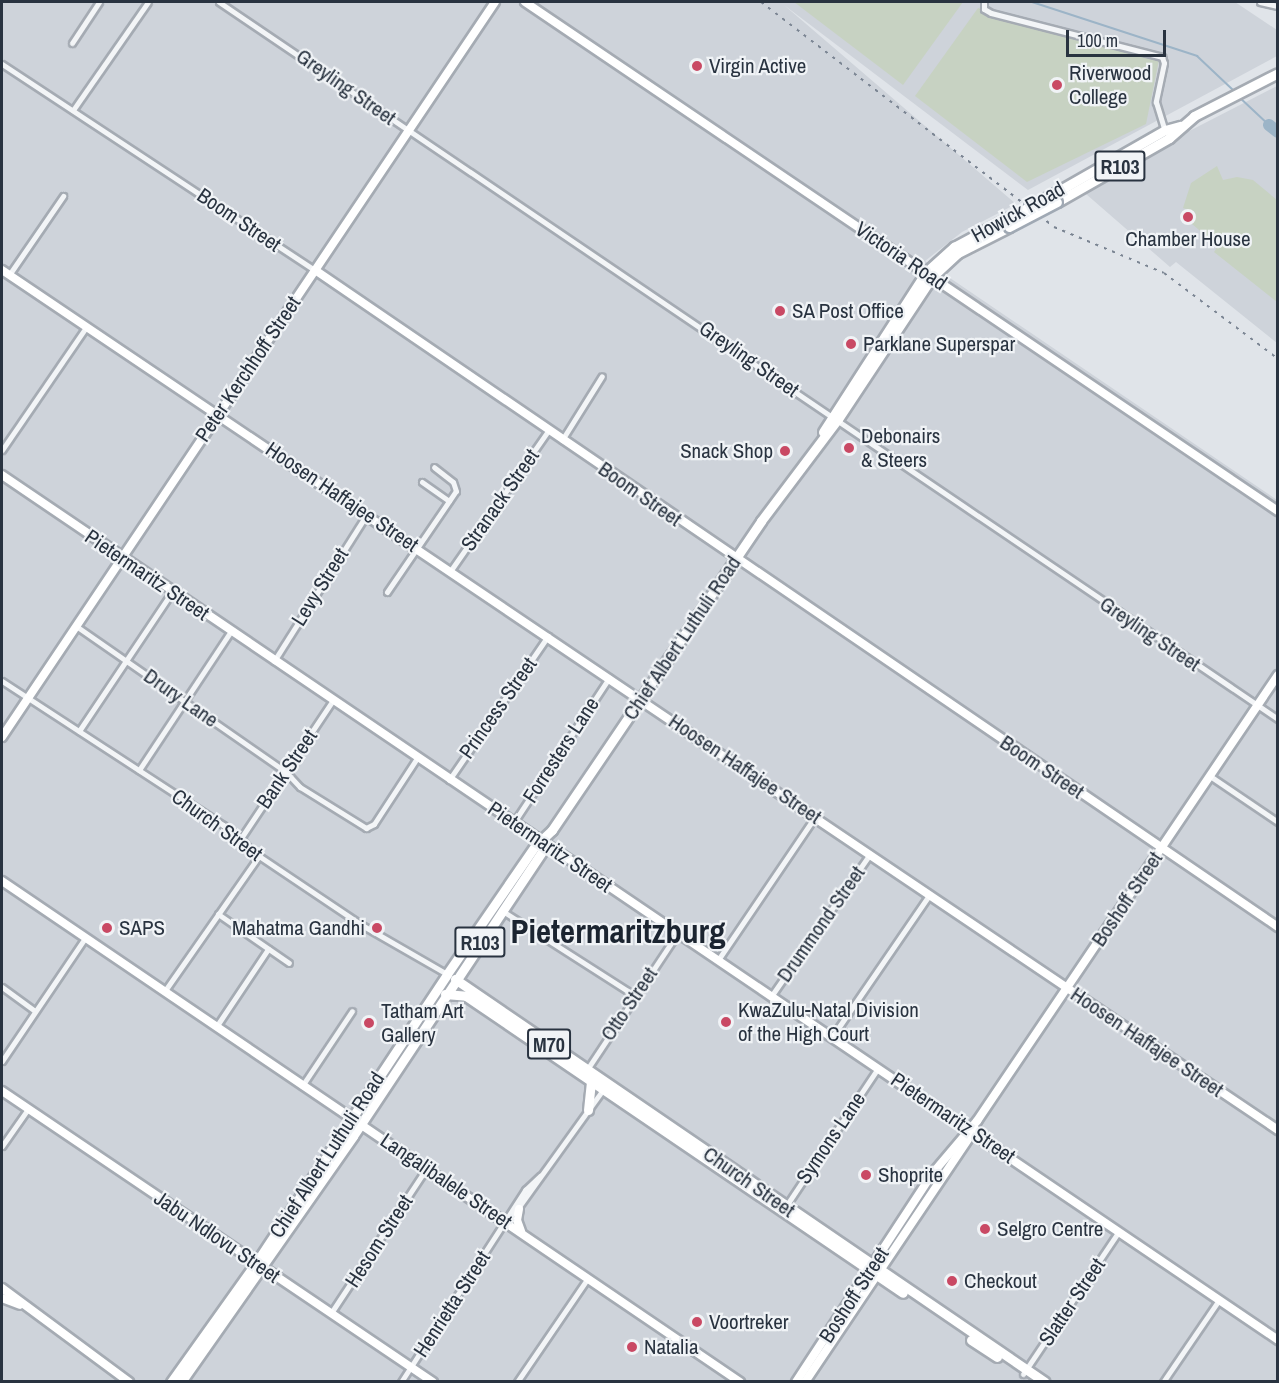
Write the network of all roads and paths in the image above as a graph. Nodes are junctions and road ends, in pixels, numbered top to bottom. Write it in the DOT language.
graph roads {
  1 [pos="99,2"];
  2 [pos="148,2"];
  3 [pos="219,2"];
  4 [pos="495,2"];
  5 [pos="525,2"];
  6 [pos="984,2"];
  7 [pos="1260,2"];
  8 [pos="1276,6"];
  9 [pos="72,43"];
  10 [pos="2,64"];
  11 [pos="1277,74"];
  12 [pos="73,110"];
  13 [pos="409,131"];
  14 [pos="1167,134"];
  15 [pos="63,196"];
  16 [pos="315,270"];
  17 [pos="5,273"];
  18 [pos="929,274"];
  19 [pos="87,326"];
  20 [pos="602,376"];
  21 [pos="218,414"];
  22 [pos="835,417"];
  23 [pos="548,430"];
  24 [pos="562,440"];
  25 [pos="2,450"];
  26 [pos="434,467"];
  27 [pos="2,475"];
  28 [pos="423,482"];
  29 [pos="449,501"];
  30 [pos="1278,511"];
  31 [pos="367,514"];
  32 [pos="416,547"];
  33 [pos="122,557"];
  34 [pos="735,559"];
  35 [pos="451,570"];
  36 [pos="172,592"];
  37 [pos="387,592"];
  38 [pos="76,626"];
  39 [pos="231,631"];
  40 [pos="548,636"];
  41 [pos="127,660"];
  42 [pos="274,661"];
  43 [pos="1278,675"];
  44 [pos="609,678"];
  45 [pos="2,681"];
  46 [pos="27,698"];
  47 [pos="640,698"];
  48 [pos="184,699"];
  49 [pos="333,700"];
  50 [pos="1258,706"];
  51 [pos="1278,719"];
  52 [pos="79,731"];
  53 [pos="2,737"];
  54 [pos="417,758"];
  55 [pos="139,770"];
  56 [pos="285,771"];
  57 [pos="1210,776"];
  58 [pos="449,780"];
  59 [pos="815,817"];
  60 [pos="514,822"];
  61 [pos="1278,822"];
  62 [pos="241,838"];
  63 [pos="544,842"];
  64 [pos="1162,848"];
  65 [pos="870,854"];
  66 [pos="259,856"];
  67 [pos="2,881"];
  68 [pos="930,894"];
  69 [pos="501,910"];
  70 [pos="218,914"];
  71 [pos="1278,927"];
  72 [pos="677,934"];
  73 [pos="85,939"];
  74 [pos="268,949"];
  75 [pos="717,960"];
  76 [pos="289,963"];
  77 [pos="432,968"];
  78 [pos="448,978"];
  79 [pos="2,987"];
  80 [pos="1067,988"];
  81 [pos="164,992"];
  82 [pos="445,994"];
  83 [pos="634,995"];
  84 [pos="772,995"];
  85 [pos="34,1010"];
  86 [pos="352,1011"];
  87 [pos="216,1027"];
  88 [pos="832,1037"];
  89 [pos="2,1061"];
  90 [pos="878,1068"];
  91 [pos="587,1075"];
  92 [pos="302,1086"];
  93 [pos="605,1087"];
  94 [pos="2,1091"];
  95 [pos="27,1109"];
  96 [pos="588,1110"];
  97 [pos="352,1118"];
  98 [pos="361,1124"];
  99 [pos="1278,1130"];
  100 [pos="971,1131"];
  101 [pos="2,1146"];
  102 [pos="426,1169"];
  103 [pos="540,1176"];
  104 [pos="785,1207"];
  105 [pos="519,1209"];
  106 [pos="505,1223"];
  107 [pos="1119,1231"];
  108 [pos="522,1233"];
  109 [pos="259,1265"];
  110 [pos="875,1273"];
  111 [pos="588,1278"];
  112 [pos="2,1288"];
  113 [pos="2,1298"];
  114 [pos="1219,1300"];
  115 [pos="20,1305"];
  116 [pos="331,1313"];
  117 [pos="1278,1340"];
  118 [pos="412,1366"];
  119 [pos="1025,1372"];
  120 [pos="129,1382"];
  121 [pos="171,1382"];
  122 [pos="181,1382"];
  123 [pos="401,1382"];
  124 [pos="434,1382"];
  125 [pos="517,1382"];
  126 [pos="740,1382"];
  127 [pos="796,1382"];
  128 [pos="805,1382"];
  129 [pos="1035,1382"];
  130 [pos="1045,1382"];
  131 [pos="1163,1382"];
  1 -- 9 [label="street"];
  2 -- 12 [label="street"];
  3 -- 13 [label="street, Greyling Street"];
  4 -- 13 [label="street, Peter Kerchhoff Street"];
  5 -- 18 [label="street, Victoria Road"];
  6 -- 14 [label="street"];
  7 -- 8 [label="street"];
  10 -- 12 [label="street, Boom Street"];
  11 -- 14 [label="main road, Howick Road / R103"];
  12 -- 16 [label="street, Boom Street"];
  13 -- 16 [label="street, Peter Kerchhoff Street"];
  13 -- 22 [label="street, Greyling Street"];
  14 -- 18 [label="main road, Howick Road / R103, bridge"];
  15 -- 17 [label="street"];
  16 -- 21 [label="street, Peter Kerchhoff Street"];
  16 -- 23 [label="street, Boom Street"];
  17 -- 19 [label="street, Hoosen Haffajee Street"];
  18 -- 22 [label="main road, Chief Albert Luthuli Road / R103"];
  18 -- 30 [label="street, Victoria Road"];
  19 -- 21 [label="street, Hoosen Haffajee Street"];
  19 -- 25 [label="street"];
  20 -- 24 [label="street"];
  21 -- 31 [label="street, Hoosen Haffajee Street"];
  21 -- 33 [label="street, Peter Kerchhoff Street"];
  22 -- 34 [label="main road, Chief Albert Luthuli Road / R103"];
  22 -- 50 [label="street, Greyling Street"];
  23 -- 24 [label="street, Boom Street"];
  23 -- 35 [label="street, Stranack Street"];
  24 -- 34 [label="street, Boom Street"];
  26 -- 29 [label="street"];
  27 -- 33 [label="street, Pietermaritz Street"];
  28 -- 29 [label="street"];
  29 -- 32 [label="street"];
  31 -- 32 [label="street, Hoosen Haffajee Street"];
  31 -- 42 [label="street, Levy Street"];
  32 -- 35 [label="street, Hoosen Haffajee Street"];
  32 -- 37 [label="street"];
  33 -- 36 [label="street, Pietermaritz Street"];
  33 -- 38 [label="street, Peter Kerchhoff Street"];
  34 -- 47 [label="main road, Chief Albert Luthuli Road / R103"];
  34 -- 64 [label="street, Boom Street"];
  35 -- 40 [label="street, Hoosen Haffajee Street"];
  36 -- 39 [label="street, Pietermaritz Street"];
  36 -- 41 [label="street"];
  38 -- 41 [label="street, Drury Lane"];
  38 -- 46 [label="street, Peter Kerchhoff Street"];
  39 -- 42 [label="street, Pietermaritz Street"];
  39 -- 48 [label="street"];
  40 -- 44 [label="street, Hoosen Haffajee Street"];
  40 -- 58 [label="street, Princess Street"];
  41 -- 48 [label="street, Drury Lane"];
  41 -- 52 [label="street"];
  42 -- 49 [label="street, Pietermaritz Street"];
  43 -- 50 [label="street, Boshoff Street"];
  44 -- 47 [label="street, Hoosen Haffajee Street"];
  44 -- 60 [label="street, Forresters Lane"];
  45 -- 46 [label="street, Church Street"];
  46 -- 52 [label="street, Church Street"];
  46 -- 53 [label="street, Peter Kerchhoff Street"];
  47 -- 59 [label="street, Hoosen Haffajee Street"];
  47 -- 63 [label="main road, Chief Albert Luthuli Road / R103"];
  48 -- 55 [label="street"];
  48 -- 56 [label="street, Drury Lane"];
  49 -- 54 [label="street, Pietermaritz Street"];
  49 -- 56 [label="street, Bank Street"];
  50 -- 51 [label="street, Greyling Street"];
  50 -- 57 [label="street, Boshoff Street"];
  52 -- 55 [label="street, Church Street"];
  54 -- 56 [label="street, Drury Lane"];
  54 -- 58 [label="street, Pietermaritz Street"];
  55 -- 62 [label="street, Church Street"];
  56 -- 62 [label="street, Bank Street"];
  57 -- 61 [label="street"];
  57 -- 64 [label="street, Boshoff Street"];
  58 -- 60 [label="street, Pietermaritz Street"];
  59 -- 65 [label="street, Hoosen Haffajee Street"];
  59 -- 75 [label="street"];
  60 -- 63 [label="street, Pietermaritz Street"];
  62 -- 66 [label="street, Church Street"];
  63 -- 69 [label="main road, Chief Albert Luthuli Road / R103"];
  63 -- 72 [label="street, Pietermaritz Street"];
  63 -- 78 [label="main road, Chief Albert Luthuli Road / R103"];
  64 -- 71 [label="street, Boom Street"];
  64 -- 80 [label="street, Boshoff Street"];
  65 -- 68 [label="street, Hoosen Haffajee Street"];
  65 -- 84 [label="street, Drummond Street"];
  66 -- 70 [label="street"];
  66 -- 77 [label="street, Church Street"];
  67 -- 73 [label="street, Langalibalele Street"];
  68 -- 80 [label="street, Hoosen Haffajee Street"];
  68 -- 88 [label="street"];
  69 -- 78 [label="main road, Chief Albert Luthuli Road / R103"];
  69 -- 83 [label="street"];
  70 -- 74 [label="street"];
  70 -- 81 [label="street"];
  72 -- 75 [label="street, Pietermaritz Street"];
  72 -- 83 [label="street, Otto Street"];
  73 -- 81 [label="street, Langalibalele Street"];
  73 -- 85 [label="street"];
  74 -- 76 [label="street"];
  74 -- 87 [label="street"];
  75 -- 84 [label="street, Pietermaritz Street"];
  77 -- 78 [label="street, Church Street"];
  77 -- 78 [label="street, Church Street"];
  78 -- 82 [label="main road, Chief Albert Luthuli Road / R103"];
  78 -- 91 [label="main road, Church Street / M70"];
  78 -- 97 [label="main road, Chief Albert Luthuli Road / R103"];
  79 -- 85 [label="street"];
  80 -- 99 [label="street, Hoosen Haffajee Street"];
  80 -- 100 [label="street, Boshoff Street"];
  81 -- 87 [label="street, Langalibalele Street"];
  82 -- 91 [label="main road, Church Street / M70"];
  82 -- 98 [label="main road, Chief Albert Luthuli Road / R103"];
  83 -- 91 [label="street, Otto Street"];
  84 -- 88 [label="street, Pietermaritz Street"];
  85 -- 89 [label="street"];
  86 -- 92 [label="street"];
  87 -- 92 [label="street, Langalibalele Street"];
  88 -- 90 [label="street, Pietermaritz Street"];
  90 -- 100 [label="street, Pietermaritz Street"];
  90 -- 104 [label="street, Symons Lane"];
  91 -- 93 [label="main road, Church Street / M70"];
  91 -- 96 [label="main road"];
  92 -- 97 [label="street, Langalibalele Street"];
  93 -- 96 [label="street, Henrietta Street"];
  93 -- 104 [label="main road, Church Street / M70"];
  93 -- 110 [label="main road, Church Street / M70"];
  94 -- 95 [label="street, Jabu Ndlovu Street"];
  95 -- 101 [label="street"];
  95 -- 109 [label="street, Jabu Ndlovu Street"];
  96 -- 103 [label="street, Henrietta Street"];
  97 -- 98 [label="street, Langalibalele Street"];
  97 -- 109 [label="main road, Chief Albert Luthuli Road / R103"];
  98 -- 102 [label="street, Langalibalele Street"];
  98 -- 109 [label="main road, Chief Albert Luthuli Road / R103"];
  100 -- 107 [label="street, Pietermaritz Street"];
  100 -- 110 [label="street, Boshoff Street"];
  102 -- 106 [label="street, Langalibalele Street"];
  102 -- 116 [label="street, Hesom Street"];
  103 -- 105 [label="street, Henrietta Street"];
  103 -- 106 [label="street, Henrietta Street"];
  104 -- 110 [label="main road, Church Street / M70"];
  105 -- 106 [label="street, Henrietta Street"];
  105 -- 108 [label="street"];
  106 -- 108 [label="street, Langalibalele Street"];
  106 -- 118 [label="street, Henrietta Street"];
  107 -- 114 [label="street, Pietermaritz Street"];
  107 -- 119 [label="street, Slatter Street"];
  108 -- 111 [label="street, Langalibalele Street"];
  109 -- 116 [label="street, Jabu Ndlovu Street"];
  109 -- 121 [label="main road, Chief Albert Luthuli Road / R103"];
  109 -- 122 [label="main road, Chief Albert Luthuli Road / R103"];
  110 -- 119 [label="main road, Church Street / M70"];
  110 -- 127 [label="street, Boshoff Street"];
  110 -- 128 [label="street, Boshoff Street"];
  111 -- 125 [label="street"];
  111 -- 126 [label="street, Langalibalele Street"];
  112 -- 115 [label="street"];
  113 -- 115 [label="street"];
  114 -- 117 [label="street, Pietermaritz Street"];
  114 -- 131 [label="street"];
  115 -- 120 [label="street"];
  116 -- 118 [label="street, Jabu Ndlovu Street"];
  118 -- 123 [label="street, Henrietta Street"];
  118 -- 124 [label="street, Jabu Ndlovu Street"];
  119 -- 129 [label="main road, Church Street / M70"];
  119 -- 130 [label="main road, Church Street / M70"];
}
